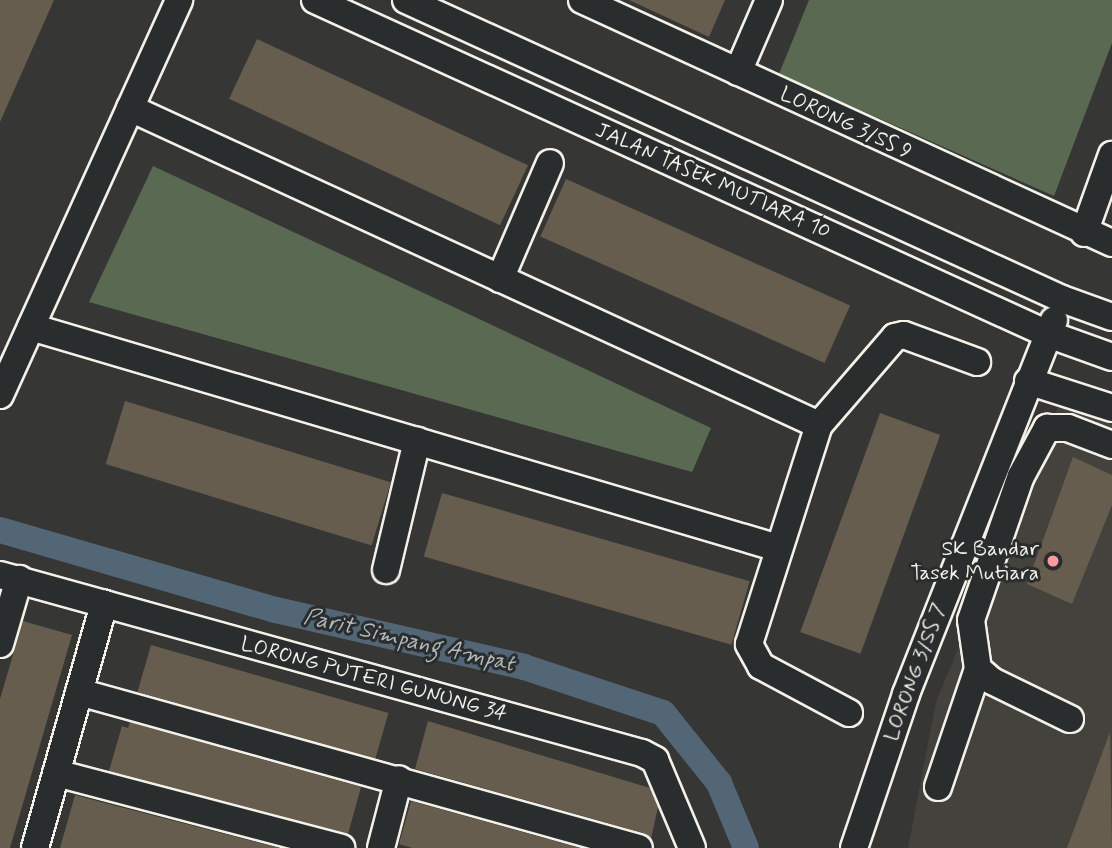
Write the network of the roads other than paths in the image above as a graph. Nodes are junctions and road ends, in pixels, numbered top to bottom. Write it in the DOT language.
graph roads {
  1 [pos="315,0"];
  2 [pos="406,0"];
  3 [pos="582,0"];
  4 [pos="769,0"];
  5 [pos="179,1"];
  6 [pos="738,72"];
  7 [pos="130,108"];
  8 [pos="1112,155"];
  9 [pos="550,163"];
  10 [pos="1084,233"];
  11 [pos="1112,243"];
  12 [pos="500,279"];
  13 [pos="1062,299"];
  14 [pos="1112,317"];
  15 [pos="31,327"];
  16 [pos="1048,334"];
  17 [pos="1112,357"];
  18 [pos="977,362"];
  19 [pos="1028,381"];
  20 [pos="0,396"];
  21 [pos="1112,408"];
  22 [pos="819,425"];
  23 [pos="417,441"];
  24 [pos="1112,445"];
  25 [pos="778,548"];
  26 [pos="386,570"];
  27 [pos="9,577"];
  28 [pos="104,604"];
  29 [pos="0,644"];
  30 [pos="978,669"];
  31 [pos="79,692"];
  32 [pos="849,713"];
  33 [pos="1070,719"];
  34 [pos="56,773"];
  35 [pos="399,779"];
  36 [pos="938,788"];
  37 [pos="35,848"];
  38 [pos="341,848"];
  39 [pos="381,848"];
  40 [pos="639,848"];
  41 [pos="692,848"];
  42 [pos="854,848"];
  1 -- 16 [label="street, JALAN TASEK MUTIARA 10"];
  2 -- 13 [label="street, JALAN TASEK MUTIARA 10"];
  3 -- 6 [label="street, LORONG 3/SS 9"];
  4 -- 6 [label="street"];
  5 -- 7 [label="street"];
  6 -- 10 [label="street, LORONG 3/SS 9"];
  7 -- 12 [label="street"];
  7 -- 15 [label="street"];
  8 -- 10 [label="street"];
  9 -- 12 [label="street"];
  10 -- 11 [label="street, LORONG 3/SS 9"];
  12 -- 22 [label="street"];
  13 -- 14 [label="street, JALAN TASEK MUTIARA 10"];
  13 -- 16 [label="street, LORONG 3/SS 7"];
  15 -- 20 [label="street"];
  15 -- 23 [label="street"];
  16 -- 17 [label="street, JALAN TASEK MUTIARA 10"];
  16 -- 19 [label="street, LORONG 3/SS 7"];
  18 -- 22 [label="street"];
  19 -- 21 [label="street"];
  19 -- 42 [label="street, LORONG 3/SS 7"];
  22 -- 25 [label="street"];
  23 -- 25 [label="street"];
  23 -- 26 [label="street"];
  24 -- 30 [label="street"];
  25 -- 32 [label="street"];
  27 -- 28 [label="street, LORONG PUTERI GUNUNG 34"];
  27 -- 29 [label="street"];
  28 -- 31 [label="street"];
  28 -- 41 [label="street, LORONG PUTERI GUNUNG 34"];
  30 -- 33 [label="street"];
  30 -- 36 [label="street"];
  31 -- 34 [label="street"];
  31 -- 35 [label="street"];
  34 -- 37 [label="street"];
  34 -- 38 [label="street"];
  35 -- 39 [label="street"];
  35 -- 40 [label="street"];
}
